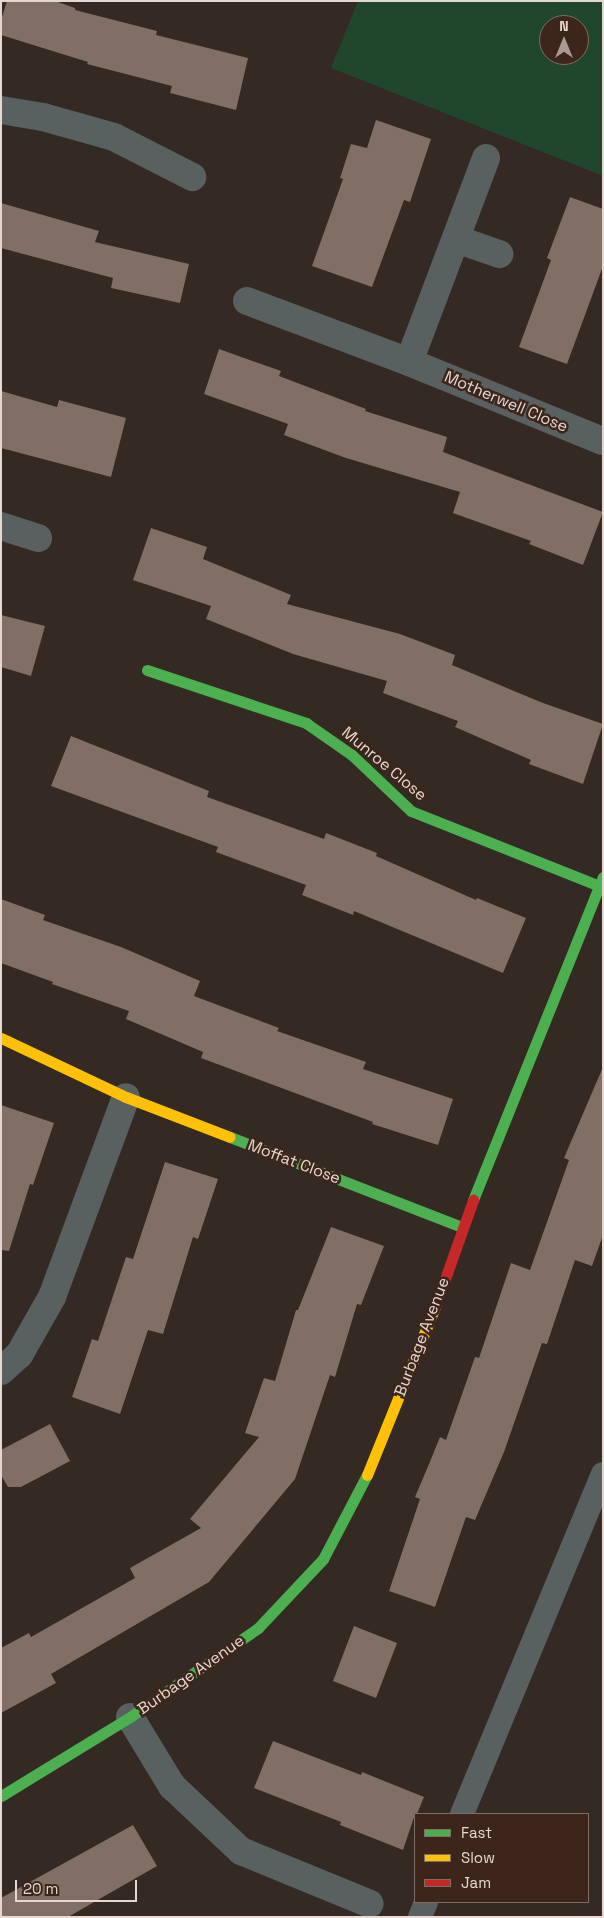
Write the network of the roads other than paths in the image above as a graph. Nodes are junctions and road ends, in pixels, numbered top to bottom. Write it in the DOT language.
graph roads {
  1 [pos="1,110"];
  2 [pos="486,158"];
  3 [pos="192,177"];
  4 [pos="456,239"];
  5 [pos="499,254"];
  6 [pos="247,301"];
  7 [pos="409,362"];
  8 [pos="603,441"];
  9 [pos="1,526"];
  10 [pos="38,538"];
  11 [pos="147,670"];
  12 [pos="601,882"];
  13 [pos="1,1038"];
  14 [pos="126,1097"];
  15 [pos="462,1227"];
  16 [pos="1,1371"];
  17 [pos="603,1474"];
  18 [pos="130,1718"];
  19 [pos="1,1796"];
  20 [pos="462,1813"];
  21 [pos="426,1903"];
  22 [pos="370,1904"];
  23 [pos="420,1917"];
  1 -- 3 [label="street"];
  2 -- 4 [label="street"];
  4 -- 5 [label="street"];
  4 -- 7 [label="street"];
  6 -- 7 [label="street, Motherwell Close"];
  7 -- 8 [label="street, Motherwell Close"];
  9 -- 10 [label="street"];
  11 -- 12 [label="street, Munroe Close"];
  12 -- 15 [label="street, Burbage Avenue"];
  13 -- 14 [label="street, Moffat Close"];
  14 -- 15 [label="street, Moffat Close"];
  14 -- 16 [label="street"];
  15 -- 18 [label="street, Burbage Avenue"];
  17 -- 20 [label="lane"];
  18 -- 19 [label="street, Burbage Avenue"];
  18 -- 22 [label="street, Burbage Avenue"];
  21 -- 23 [label="lane"];
}
